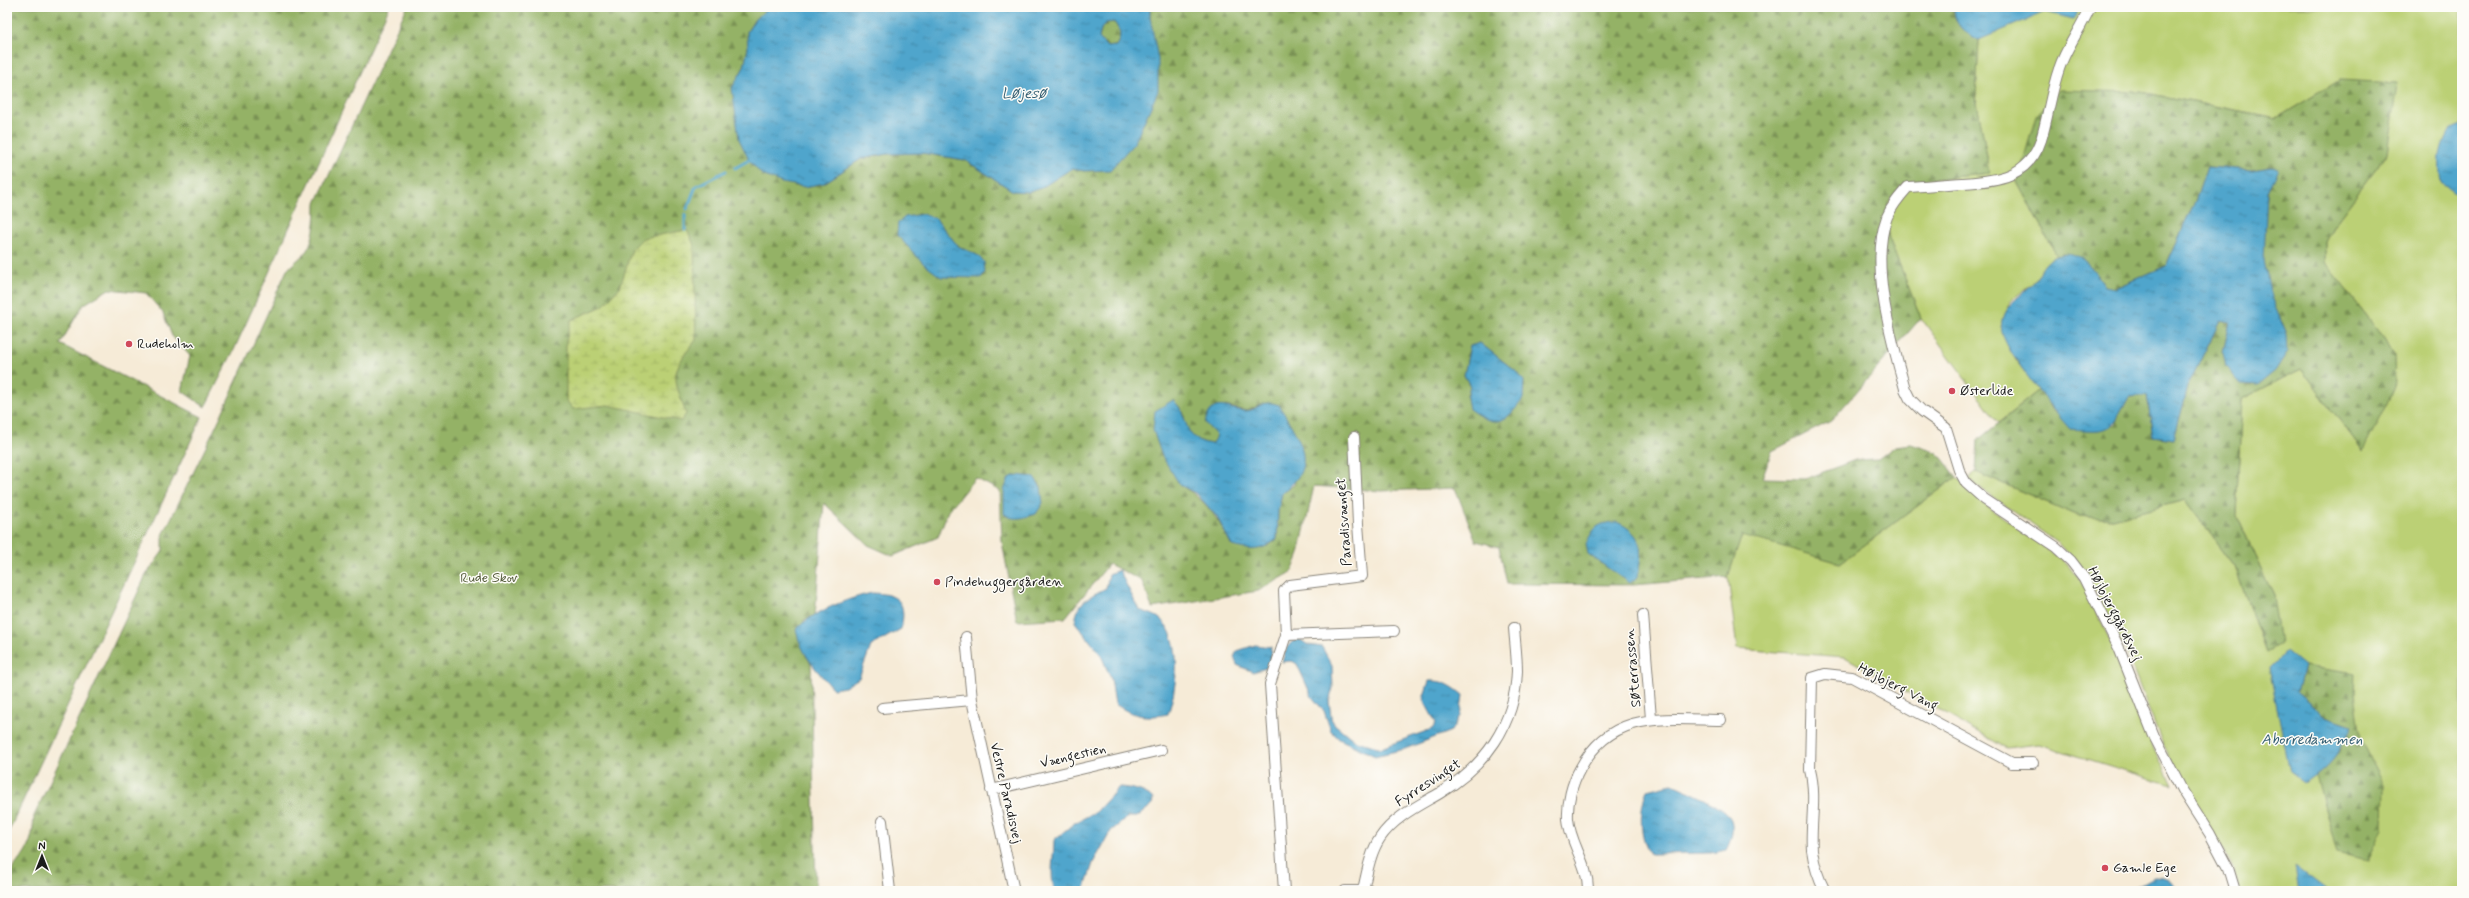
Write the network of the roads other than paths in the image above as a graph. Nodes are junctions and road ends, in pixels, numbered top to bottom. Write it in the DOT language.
graph roads {
  1 [pos="2090,7"];
  2 [pos="1354,437"];
  3 [pos="1643,615"];
  4 [pos="1514,628"];
  5 [pos="1394,631"];
  6 [pos="1286,635"];
  7 [pos="966,637"];
  8 [pos="972,700"];
  9 [pos="882,708"];
  10 [pos="1651,719"];
  11 [pos="1721,720"];
  12 [pos="1161,750"];
  13 [pos="2033,763"];
  14 [pos="991,790"];
  15 [pos="882,821"];
  16 [pos="1363,890"];
  17 [pos="890,891"];
  18 [pos="1014,891"];
  19 [pos="1284,891"];
  20 [pos="1345,891"];
  21 [pos="1373,891"];
  22 [pos="1588,891"];
  23 [pos="1825,891"];
  24 [pos="2235,891"];
  1 -- 24 [label="street, Højbjerggårdsvej"];
  2 -- 6 [label="street, Paradisvænget"];
  3 -- 10 [label="street, Søterrassen"];
  4 -- 16 [label="street, Fyrresvinget"];
  5 -- 6 [label="street"];
  6 -- 19 [label="street, Paradisvænget"];
  7 -- 8 [label="street, Vestre Paradisvej"];
  8 -- 9 [label="street"];
  8 -- 14 [label="street, Vestre Paradisvej"];
  10 -- 11 [label="street, Søterrassen"];
  10 -- 22 [label="street, Søterrassen"];
  12 -- 14 [label="street, Vængestien"];
  13 -- 23 [label="street, Højbjerg Vang"];
  14 -- 18 [label="street, Vestre Paradisvej"];
  15 -- 17 [label="street"];
  16 -- 20 [label="street"];
  16 -- 21 [label="street"];
}
